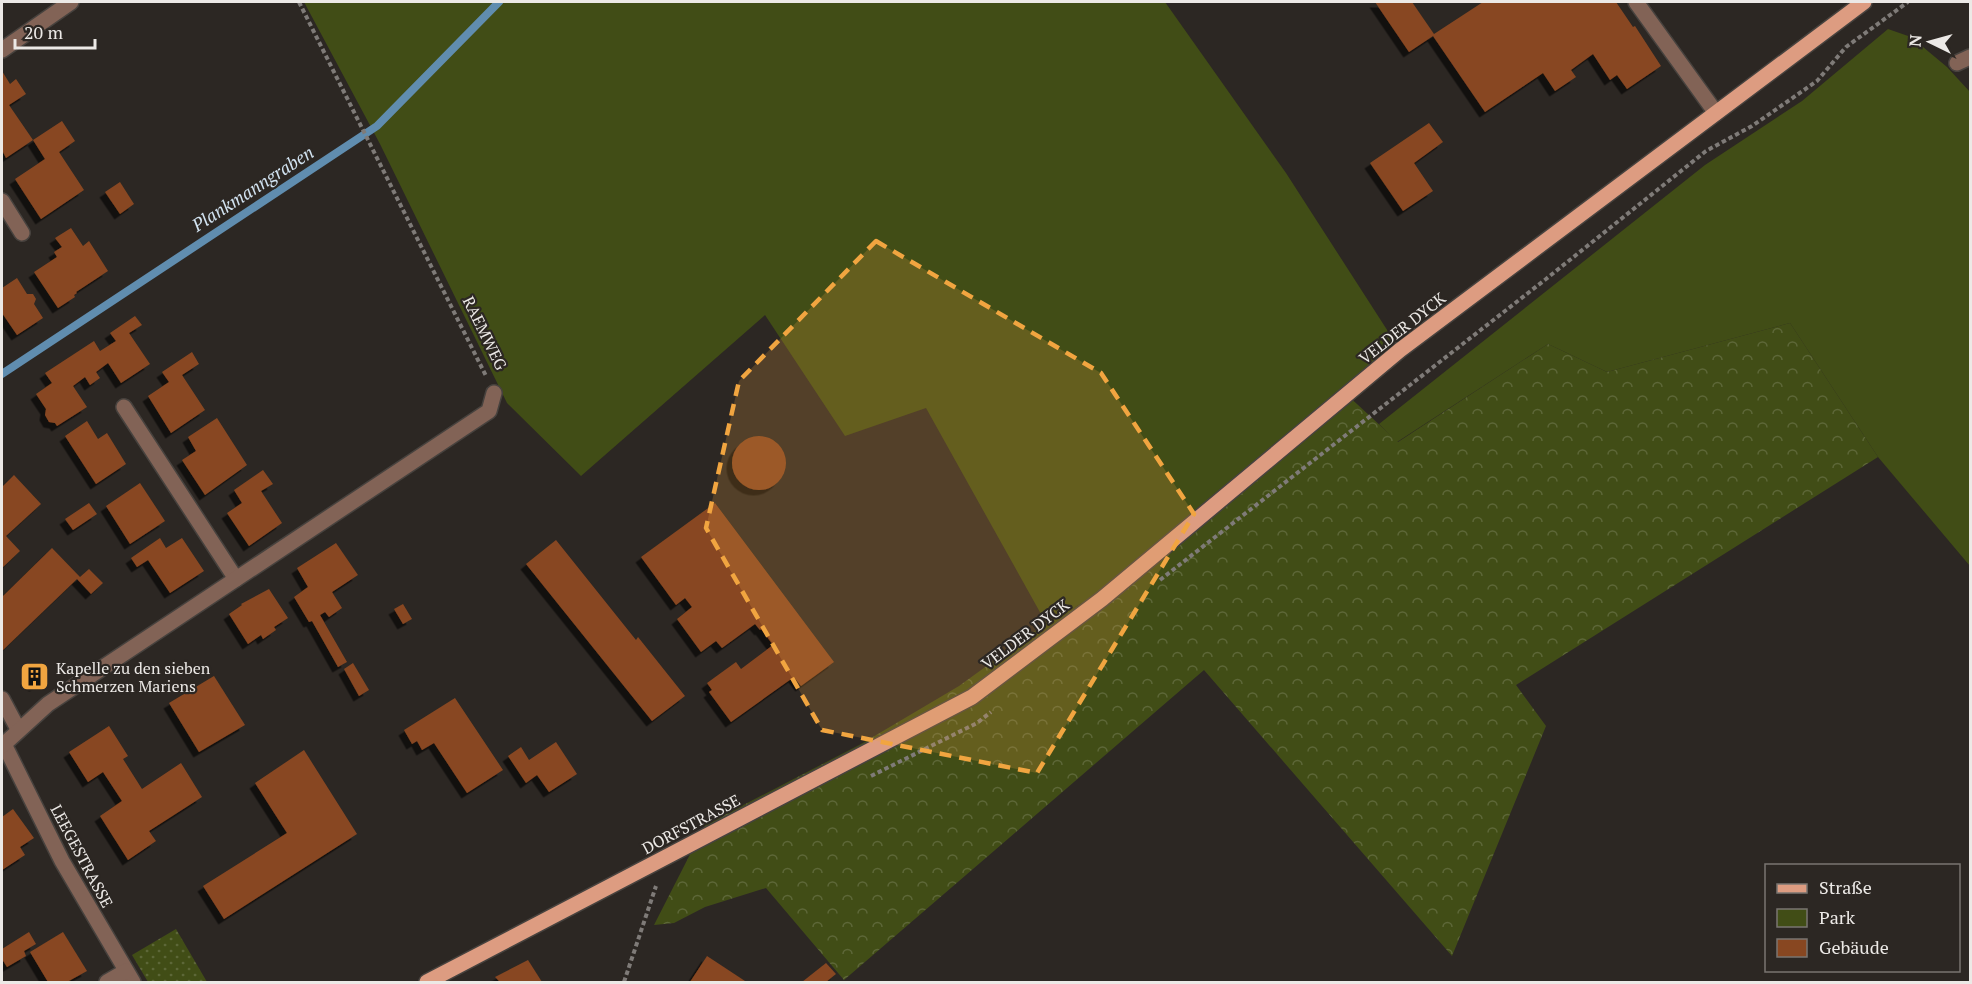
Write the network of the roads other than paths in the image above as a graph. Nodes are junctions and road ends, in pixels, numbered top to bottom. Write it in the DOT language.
graph roads {
  1 [pos="71,2"];
  2 [pos="1636,2"];
  3 [pos="1864,2"];
  4 [pos="2,50"];
  5 [pos="1716,113"];
  6 [pos="2,201"];
  7 [pos="22,233"];
  8 [pos="494,393"];
  9 [pos="124,407"];
  10 [pos="236,579"];
  11 [pos="972,697"];
  12 [pos="2,699"];
  13 [pos="18,729"];
  14 [pos="3,745"];
  15 [pos="129,977"];
  16 [pos="107,982"];
  17 [pos="427,982"];
  1 -- 4 [label="street"];
  2 -- 5 [label="street"];
  3 -- 5 [label="main road, VELDER DYCK"];
  5 -- 11 [label="main road, VELDER DYCK"];
  6 -- 7 [label="street"];
  8 -- 10 [label="street, RAEMWEG"];
  9 -- 10 [label="street"];
  10 -- 13 [label="street, RAEMWEG"];
  11 -- 17 [label="main road, DORFSTRASSE"];
  12 -- 13 [label="street"];
  13 -- 14 [label="street, RAEMWEG"];
  14 -- 15 [label="street, LEEGESTRASSE"];
  15 -- 16 [label="street"];
}
